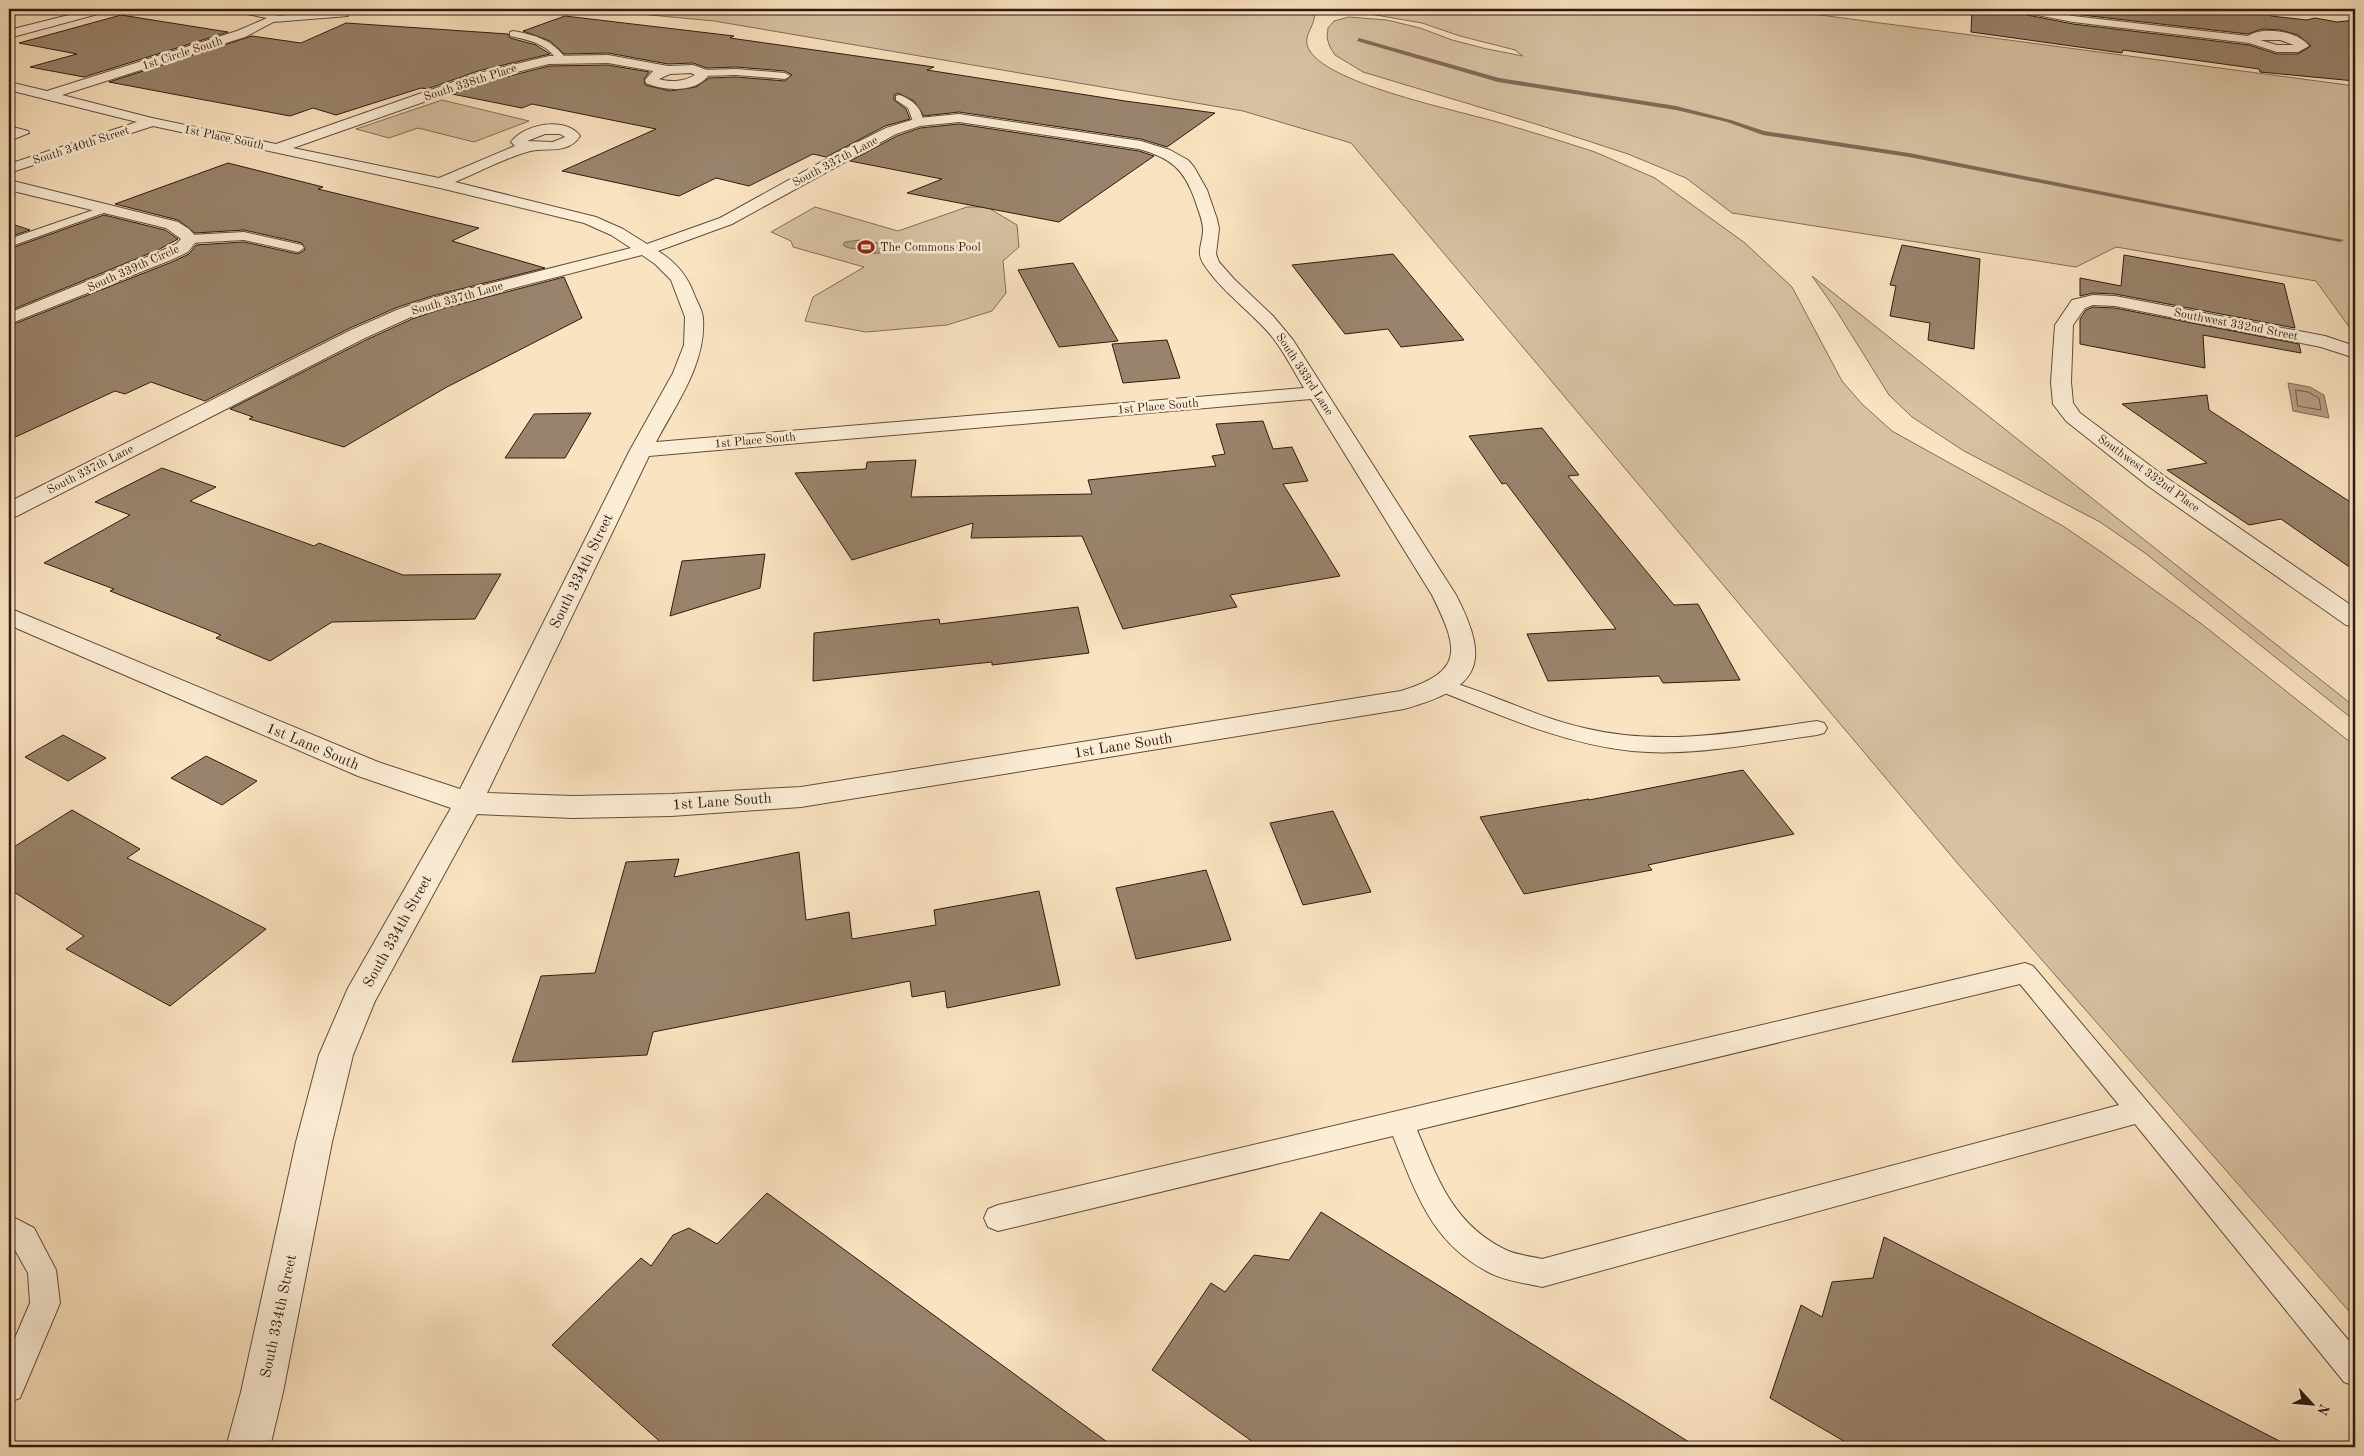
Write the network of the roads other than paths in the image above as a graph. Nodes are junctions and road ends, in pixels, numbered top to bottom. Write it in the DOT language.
graph roads {
  1 [pos="105,9"];
  2 [pos="236,9"];
  3 [pos="2022,9"];
  4 [pos="345,14"];
  5 [pos="274,19"];
  6 [pos="9,34"];
  7 [pos="513,34"];
  8 [pos="2252,40"];
  9 [pos="562,59"];
  10 [pos="668,70"];
  11 [pos="702,73"];
  12 [pos="785,76"];
  13 [pos="9,86"];
  14 [pos="49,95"];
  15 [pos="899,98"];
  16 [pos="152,122"];
  17 [pos="918,122"];
  18 [pos="9,129"];
  19 [pos="9,138"];
  20 [pos="526,147"];
  21 [pos="278,148"];
  22 [pos="9,169"];
  23 [pos="440,183"];
  24 [pos="9,185"];
  25 [pos="105,209"];
  26 [pos="190,239"];
  27 [pos="9,244"];
  28 [pos="298,248"];
  29 [pos="648,250"];
  30 [pos="2115,301"];
  31 [pos="9,319"];
  32 [pos="2355,352"];
  33 [pos="1317,393"];
  34 [pos="640,450"];
  35 [pos="9,511"];
  36 [pos="9,616"];
  37 [pos="2355,619"];
  38 [pos="1451,679"];
  39 [pos="1817,728"];
  40 [pos="468,802"];
  41 [pos="2140,1111"];
  42 [pos="1401,1122"];
  43 [pos="998,1218"];
  44 [pos="9,1228"];
  45 [pos="2355,1370"];
  46 [pos="9,1386"];
  47 [pos="248,1447"];
  1 -- 6 [label="street"];
  2 -- 5 [label="street"];
  3 -- 8 [label="street"];
  4 -- 5 [label="lane"];
  5 -- 14 [label="street, 1st Circle South"];
  7 -- 9 [label="lane"];
  9 -- 10 [label="street, South 338th Place"];
  9 -- 21 [label="street, South 338th Place"];
  10 -- 11 [label="street, South 338th Place"];
  10 -- 11 [label="street"];
  11 -- 12 [label="lane"];
  13 -- 14 [label="street, 1st Place South"];
  14 -- 16 [label="street, 1st Place South"];
  15 -- 17 [label="lane"];
  16 -- 21 [label="street, 1st Place South"];
  16 -- 22 [label="street, South 340th Street"];
  17 -- 29 [label="street, South 337th Lane"];
  17 -- 33 [label="street, South 333rd Lane"];
  18 -- 19 [label="lane"];
  20 -- 23 [label="street"];
  21 -- 23 [label="street, 1st Place South"];
  23 -- 29 [label="street, 1st Place South"];
  24 -- 25 [label="street, South 339th Circle"];
  25 -- 26 [label="street, South 339th Circle"];
  25 -- 27 [label="lane"];
  26 -- 28 [label="lane"];
  26 -- 31 [label="street, South 339th Circle"];
  29 -- 34 [label="street, 1st Place South"];
  29 -- 35 [label="street, South 337th Lane"];
  30 -- 32 [label="street, Southwest 332nd Street"];
  30 -- 37 [label="street, Southwest 332nd Place"];
  33 -- 34 [label="street, 1st Place South"];
  33 -- 38 [label="street, South 333rd Lane"];
  34 -- 40 [label="street, South 334th Street"];
  36 -- 40 [label="street, 1st Lane South"];
  38 -- 39 [label="lane"];
  38 -- 40 [label="street, 1st Lane South"];
  40 -- 47 [label="street, South 334th Street"];
  41 -- 42 [label="lane"];
  41 -- 42 [label="lane"];
  41 -- 45 [label="lane"];
  42 -- 43 [label="lane"];
  44 -- 46 [label="lane"];
}
